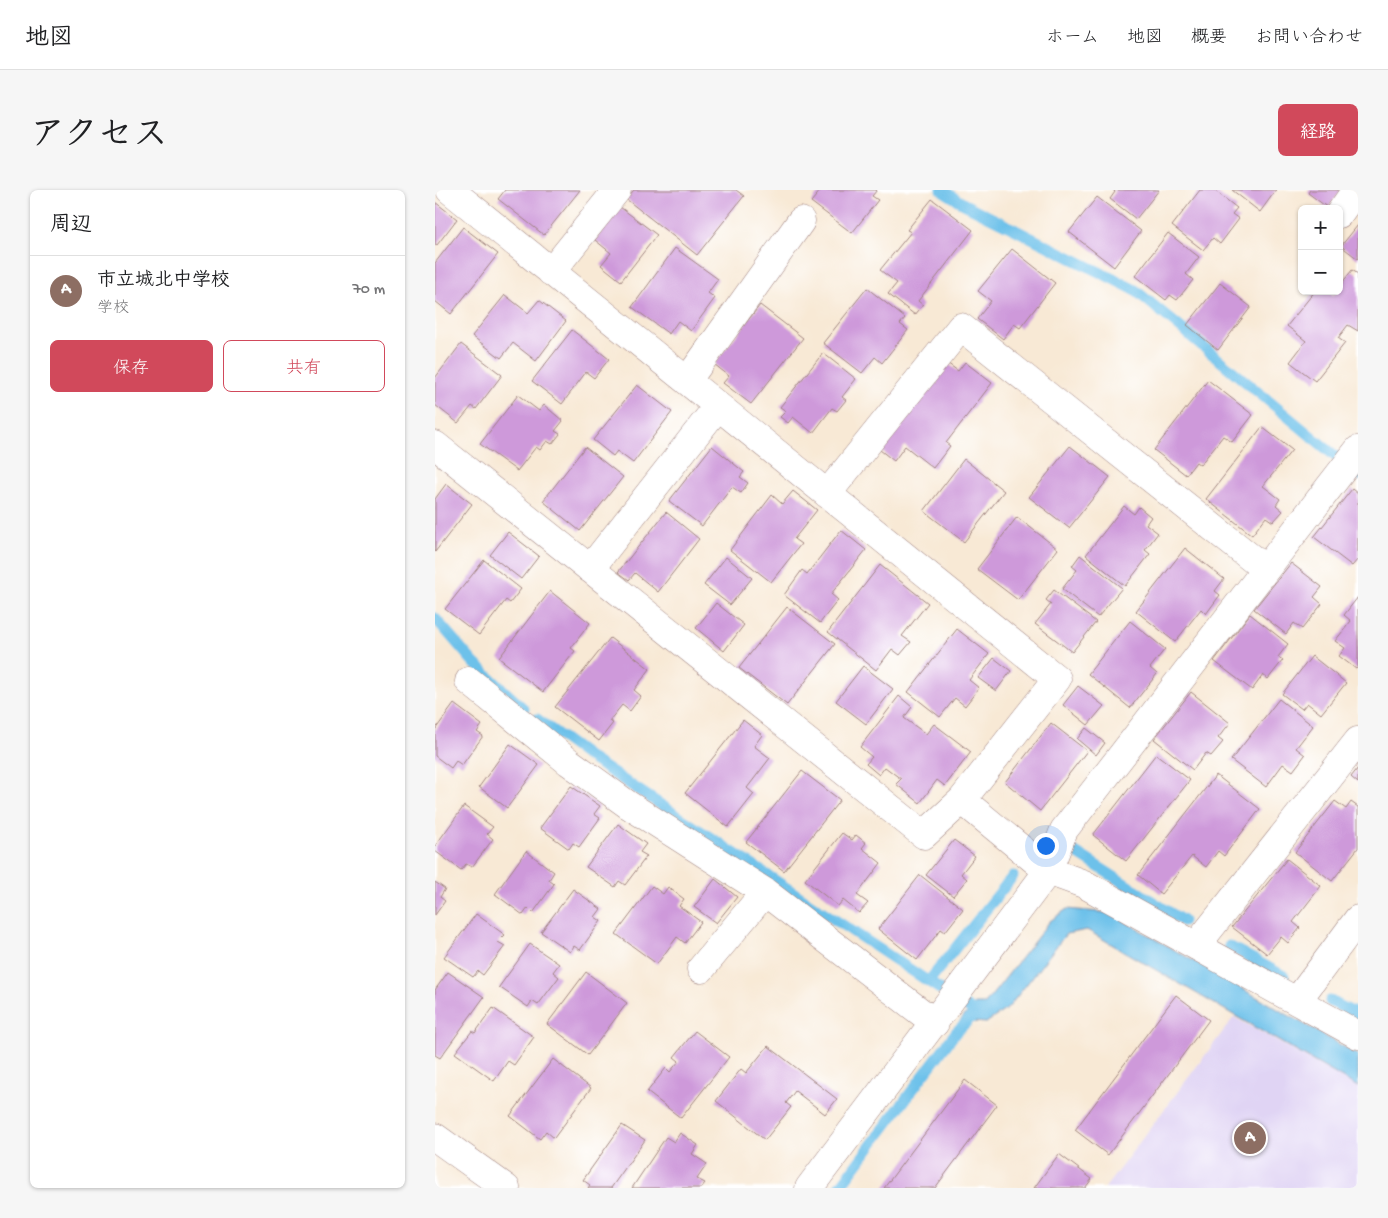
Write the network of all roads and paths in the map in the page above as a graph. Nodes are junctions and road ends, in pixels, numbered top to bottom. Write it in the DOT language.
graph roads {
  1 [pos="450,190"];
  2 [pos="617,190"];
  3 [pos="1356,190"];
  4 [pos="1343,208"];
  5 [pos="801,221"];
  6 [pos="551,272"];
  7 [pos="687,381"];
  8 [pos="718,406"];
  9 [pos="435,445"];
  10 [pos="1350,460"];
  11 [pos="827,494"];
  12 [pos="590,569"];
  13 [pos="1265,569"];
  14 [pos="469,681"];
  15 [pos="1358,741"];
  16 [pos="962,800"];
  17 [pos="1048,871"];
  18 [pos="765,892"];
  19 [pos="1358,919"];
  20 [pos="1196,946"];
  21 [pos="701,969"];
  22 [pos="1297,1001"];
  23 [pos="939,1018"];
  24 [pos="1358,1035"];
  25 [pos="435,1137"];
  26 [pos="506,1188"];
  27 [pos="809,1188"];
  1 -- 6 [label="street"];
  2 -- 6 [label="street"];
  3 -- 4 [label="street"];
  5 -- 7 [label="street"];
  6 -- 7 [label="street"];
  7 -- 8 [label="street"];
  8 -- 11 [label="street"];
  8 -- 12 [label="street"];
  9 -- 12 [label="street"];
  10 -- 13 [label="street"];
  11 -- 13 [label="street"];
  11 -- 16 [label="street"];
  12 -- 16 [label="street"];
  13 -- 17 [label="street"];
  14 -- 18 [label="street"];
  15 -- 20 [label="street"];
  16 -- 17 [label="street"];
  17 -- 20 [label="street"];
  17 -- 23 [label="street"];
  18 -- 21 [label="street"];
  18 -- 23 [label="street"];
  19 -- 22 [label="street"];
  20 -- 22 [label="street"];
  22 -- 24 [label="street"];
  23 -- 27 [label="street"];
  25 -- 26 [label="street"];
}
